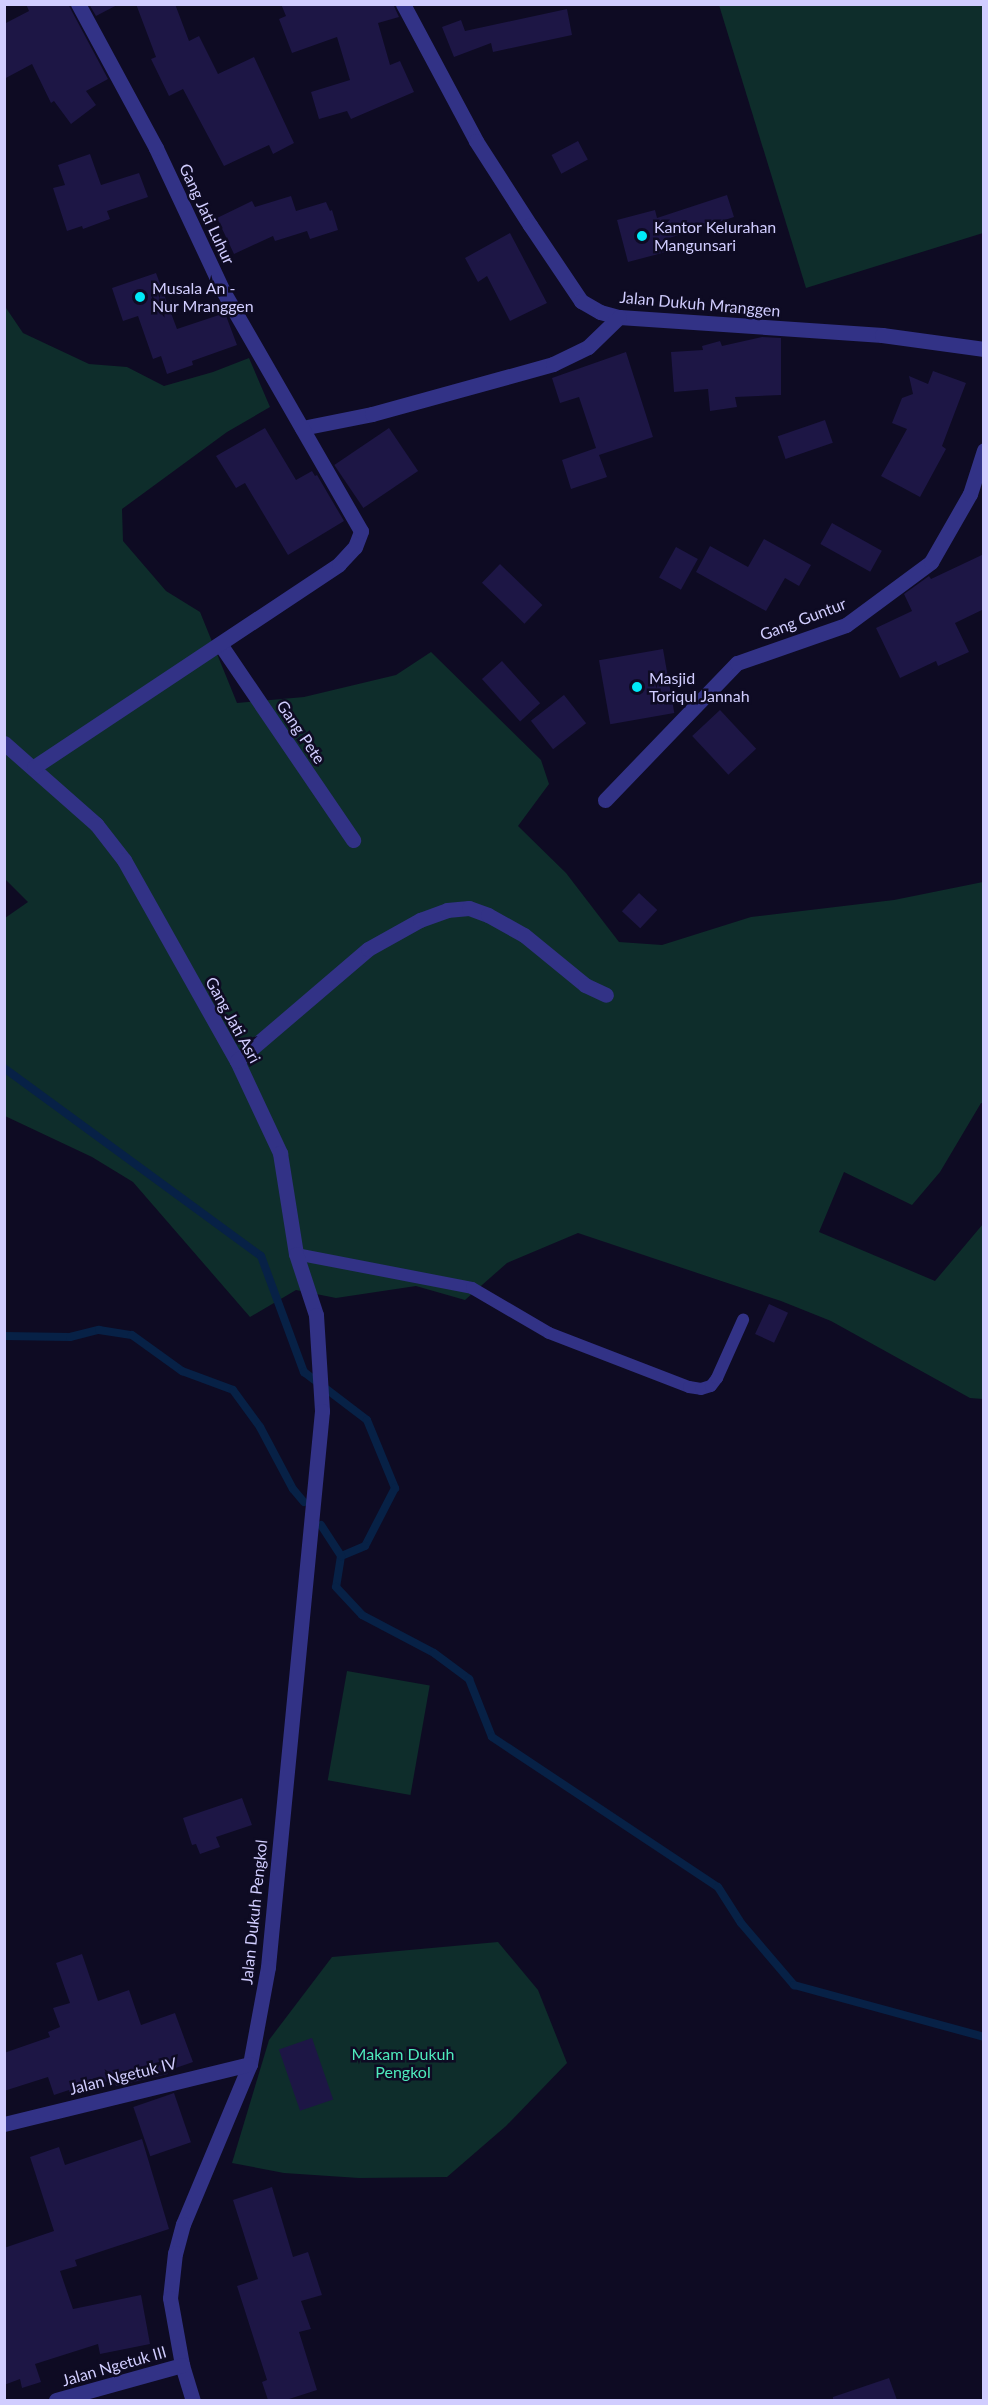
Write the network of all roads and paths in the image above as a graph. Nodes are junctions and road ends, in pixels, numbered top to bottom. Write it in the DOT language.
graph roads {
  1 [pos="78,4"];
  2 [pos="403,4"];
  3 [pos="619,317"];
  4 [pos="984,350"];
  5 [pos="302,428"];
  6 [pos="984,450"];
  7 [pos="220,644"];
  8 [pos="4,743"];
  9 [pos="34,767"];
  10 [pos="605,800"];
  11 [pos="353,840"];
  12 [pos="606,995"];
  13 [pos="237,1061"];
  14 [pos="296,1254"];
  15 [pos="743,1320"];
  16 [pos="320,1371"];
  17 [pos="250,2064"];
  18 [pos="4,2124"];
  19 [pos="182,2365"];
  20 [pos="56,2400"];
  21 [pos="193,2400"];
  1 -- 5 [label="street, Gang Jati Luhur"];
  2 -- 3 [label="street, Jalan Dukuh Mranggen"];
  3 -- 4 [label="street, Jalan Dukuh Mranggen"];
  3 -- 5 [label="street"];
  5 -- 7 [label="street, Gang Jati Luhur"];
  6 -- 10 [label="street, Gang Guntur"];
  7 -- 9 [label="street"];
  7 -- 11 [label="street, Gang Pete"];
  8 -- 9 [label="street, Gang Jati Asri"];
  9 -- 13 [label="street, Gang Jati Asri"];
  12 -- 13 [label="street"];
  13 -- 14 [label="street, Gang Jati Asri"];
  14 -- 15 [label="lane"];
  14 -- 16 [label="street, Gang Jati Asri"];
  16 -- 17 [label="street, Jalan Dukuh Pengkol"];
  17 -- 18 [label="street, Jalan Ngetuk IV"];
  17 -- 19 [label="street, Jalan Dukuh Pengkol"];
  19 -- 20 [label="street, Jalan Ngetuk III"];
  19 -- 21 [label="street, Jalan Dukuh Pengkol"];
}
